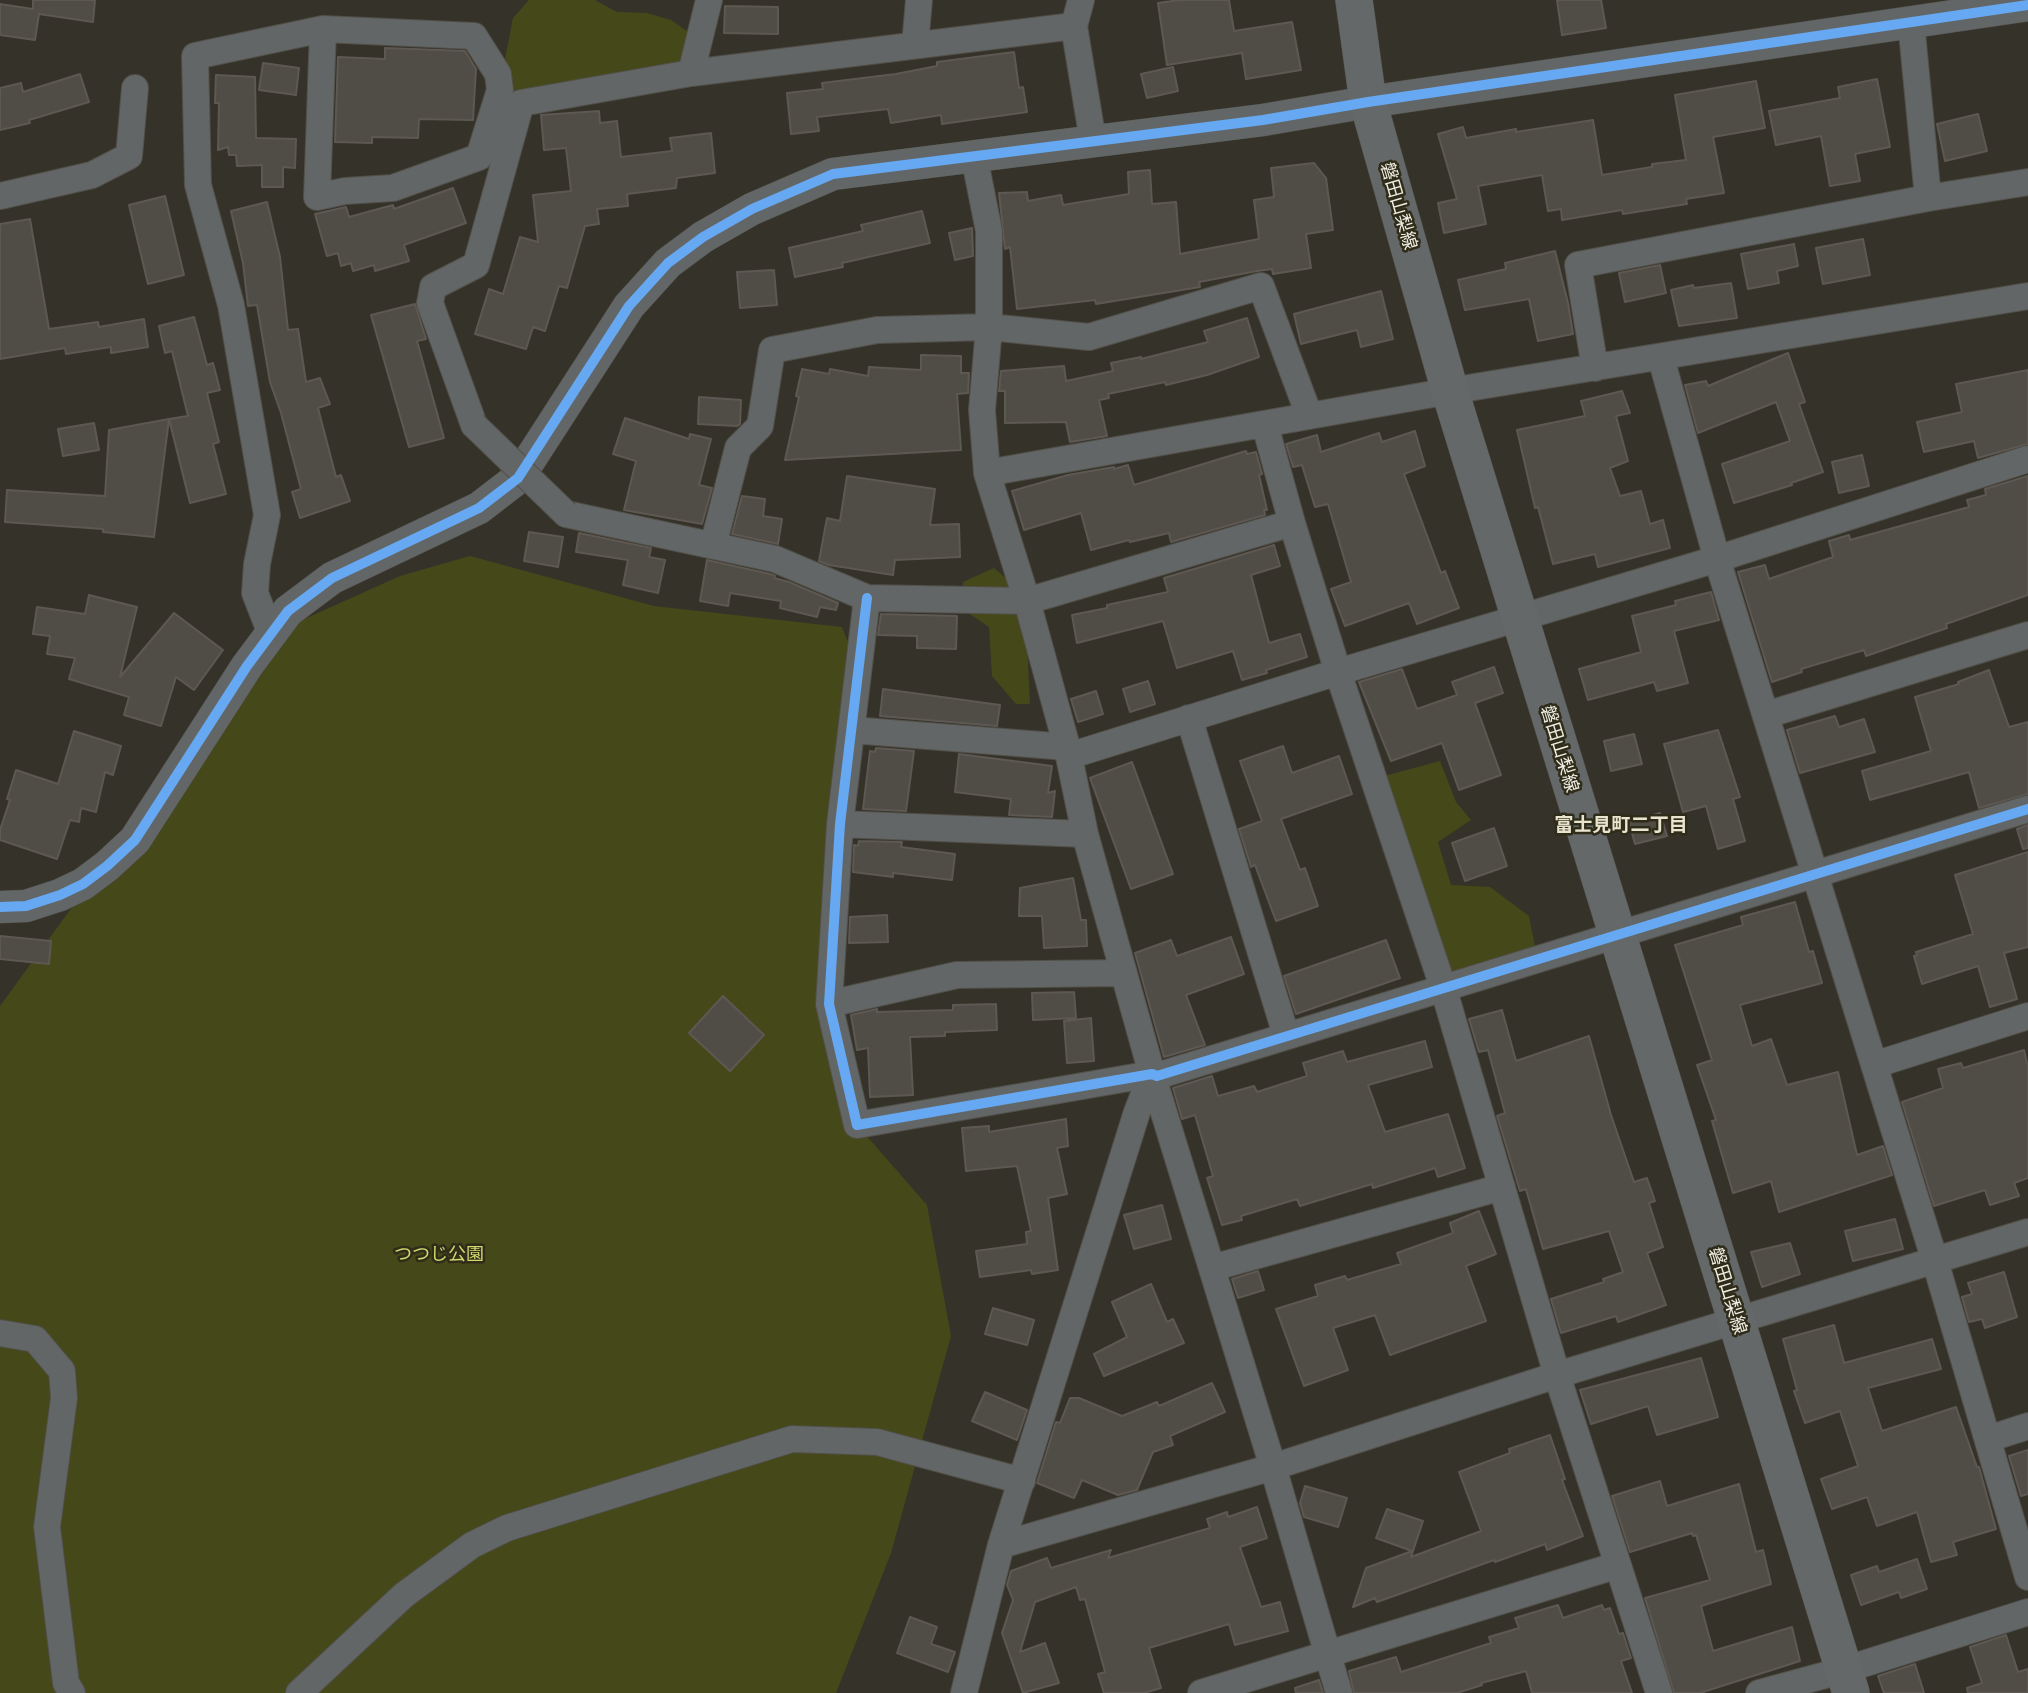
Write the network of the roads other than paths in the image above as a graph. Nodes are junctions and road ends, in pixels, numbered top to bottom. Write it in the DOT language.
graph roads {
  1 [pos="709,0"];
  2 [pos="919,0"];
  3 [pos="1081,0"];
  4 [pos="1354,0"];
  5 [pos="2028,5"];
  6 [pos="1911,23"];
  7 [pos="1074,26"];
  8 [pos="323,29"];
  9 [pos="915,45"];
  10 [pos="691,73"];
  11 [pos="135,88"];
  12 [pos="1368,102"];
  13 [pos="1093,141"];
  14 [pos="974,156"];
  15 [pos="2028,182"];
  16 [pos="0,196"];
  17 [pos="1928,198"];
  18 [pos="2028,296"];
  19 [pos="989,327"];
  20 [pos="1661,358"];
  21 [pos="1595,368"];
  22 [pos="1450,391"];
  23 [pos="1309,415"];
  24 [pos="1265,425"];
  25 [pos="2028,459"];
  26 [pos="987,472"];
  27 [pos="1292,523"];
  28 [pos="712,545"];
  29 [pos="1717,559"];
  30 [pos="867,598"];
  31 [pos="1027,601"];
  32 [pos="1519,618"];
  33 [pos="271,634"];
  34 [pos="2028,635"];
  35 [pos="1338,672"];
  36 [pos="1766,715"];
  37 [pos="1189,718"];
  38 [pos="852,730"];
  39 [pos="1068,752"];
  40 [pos="2028,809"];
  41 [pos="840,824"];
  42 [pos="1085,834"];
  43 [pos="1813,875"];
  44 [pos="0,907"];
  45 [pos="1616,936"];
  46 [pos="1124,973"];
  47 [pos="1443,987"];
  48 [pos="829,1004"];
  49 [pos="2028,1016"];
  50 [pos="1286,1035"];
  51 [pos="1874,1065"];
  52 [pos="1152,1074"];
  53 [pos="1502,1187"];
  54 [pos="2028,1232"];
  55 [pos="1935,1261"];
  56 [pos="1212,1268"];
  57 [pos="1737,1322"];
  58 [pos="0,1333"];
  59 [pos="1557,1375"];
  60 [pos="2028,1426"];
  61 [pos="1987,1439"];
  62 [pos="1273,1467"];
  63 [pos="1022,1481"];
  64 [pos="1001,1545"];
  65 [pos="1618,1565"];
  66 [pos="2028,1577"];
  67 [pos="2028,1612"];
  68 [pos="1327,1655"];
  69 [pos="1848,1681"];
  70 [pos="72,1693"];
  71 [pos="299,1693"];
  72 [pos="964,1693"];
  73 [pos="1201,1693"];
  74 [pos="1339,1693"];
  75 [pos="1659,1693"];
  76 [pos="1759,1693"];
  1 -- 10 [label="street"];
  2 -- 9 [label="street"];
  3 -- 7 [label="street"];
  4 -- 12 [label="main road, 磐田山梨線"];
  5 -- 6 [label="street"];
  6 -- 12 [label="street"];
  6 -- 17 [label="street"];
  7 -- 9 [label="street"];
  7 -- 13 [label="street"];
  8 -- 8 [label="street"];
  8 -- 33 [label="street"];
  9 -- 10 [label="street"];
  10 -- 28 [label="street, bridge"];
  11 -- 16 [label="street"];
  12 -- 13 [label="street"];
  12 -- 22 [label="main road, 磐田山梨線"];
  13 -- 14 [label="street"];
  14 -- 19 [label="street"];
  14 -- 33 [label="street"];
  15 -- 17 [label="street"];
  17 -- 21 [label="street"];
  18 -- 20 [label="street"];
  19 -- 23 [label="street"];
  19 -- 26 [label="street"];
  19 -- 28 [label="street"];
  20 -- 21 [label="street"];
  20 -- 29 [label="street"];
  21 -- 22 [label="street"];
  22 -- 23 [label="street"];
  22 -- 32 [label="main road, 磐田山梨線"];
  23 -- 24 [label="street"];
  24 -- 26 [label="street"];
  24 -- 27 [label="street"];
  25 -- 29 [label="street"];
  26 -- 31 [label="street"];
  27 -- 31 [label="street"];
  27 -- 35 [label="street"];
  28 -- 30 [label="street"];
  29 -- 32 [label="street"];
  29 -- 36 [label="street"];
  30 -- 31 [label="street"];
  30 -- 38 [label="street"];
  31 -- 39 [label="street"];
  32 -- 35 [label="street"];
  32 -- 45 [label="main road, 磐田山梨線"];
  33 -- 44 [label="street"];
  34 -- 36 [label="street"];
  35 -- 37 [label="street"];
  35 -- 47 [label="street"];
  36 -- 43 [label="street"];
  37 -- 39 [label="street"];
  37 -- 50 [label="street"];
  38 -- 39 [label="street"];
  38 -- 41 [label="street"];
  39 -- 42 [label="street"];
  40 -- 43 [label="street"];
  41 -- 42 [label="street"];
  41 -- 48 [label="street"];
  42 -- 46 [label="street"];
  43 -- 45 [label="street"];
  43 -- 51 [label="street"];
  45 -- 47 [label="street"];
  45 -- 57 [label="main road, 磐田山梨線"];
  46 -- 48 [label="street"];
  46 -- 52 [label="street"];
  47 -- 50 [label="street"];
  47 -- 53 [label="street"];
  48 -- 52 [label="street"];
  49 -- 51 [label="street"];
  50 -- 52 [label="street"];
  51 -- 55 [label="street"];
  52 -- 56 [label="street"];
  52 -- 63 [label="street"];
  53 -- 56 [label="street"];
  53 -- 59 [label="street"];
  54 -- 55 [label="street"];
  55 -- 57 [label="street"];
  55 -- 61 [label="street"];
  56 -- 62 [label="street"];
  57 -- 59 [label="street"];
  57 -- 69 [label="main road, 磐田山梨線"];
  58 -- 70 [label="street"];
  59 -- 62 [label="street"];
  59 -- 65 [label="street"];
  60 -- 61 [label="street"];
  61 -- 66 [label="street"];
  62 -- 64 [label="street"];
  62 -- 68 [label="street"];
  63 -- 64 [label="street"];
  63 -- 71 [label="street"];
  64 -- 72 [label="street"];
  65 -- 68 [label="street"];
  65 -- 75 [label="street"];
  67 -- 69 [label="street"];
  68 -- 73 [label="street"];
  68 -- 74 [label="street"];
  69 -- 76 [label="street"];
}
